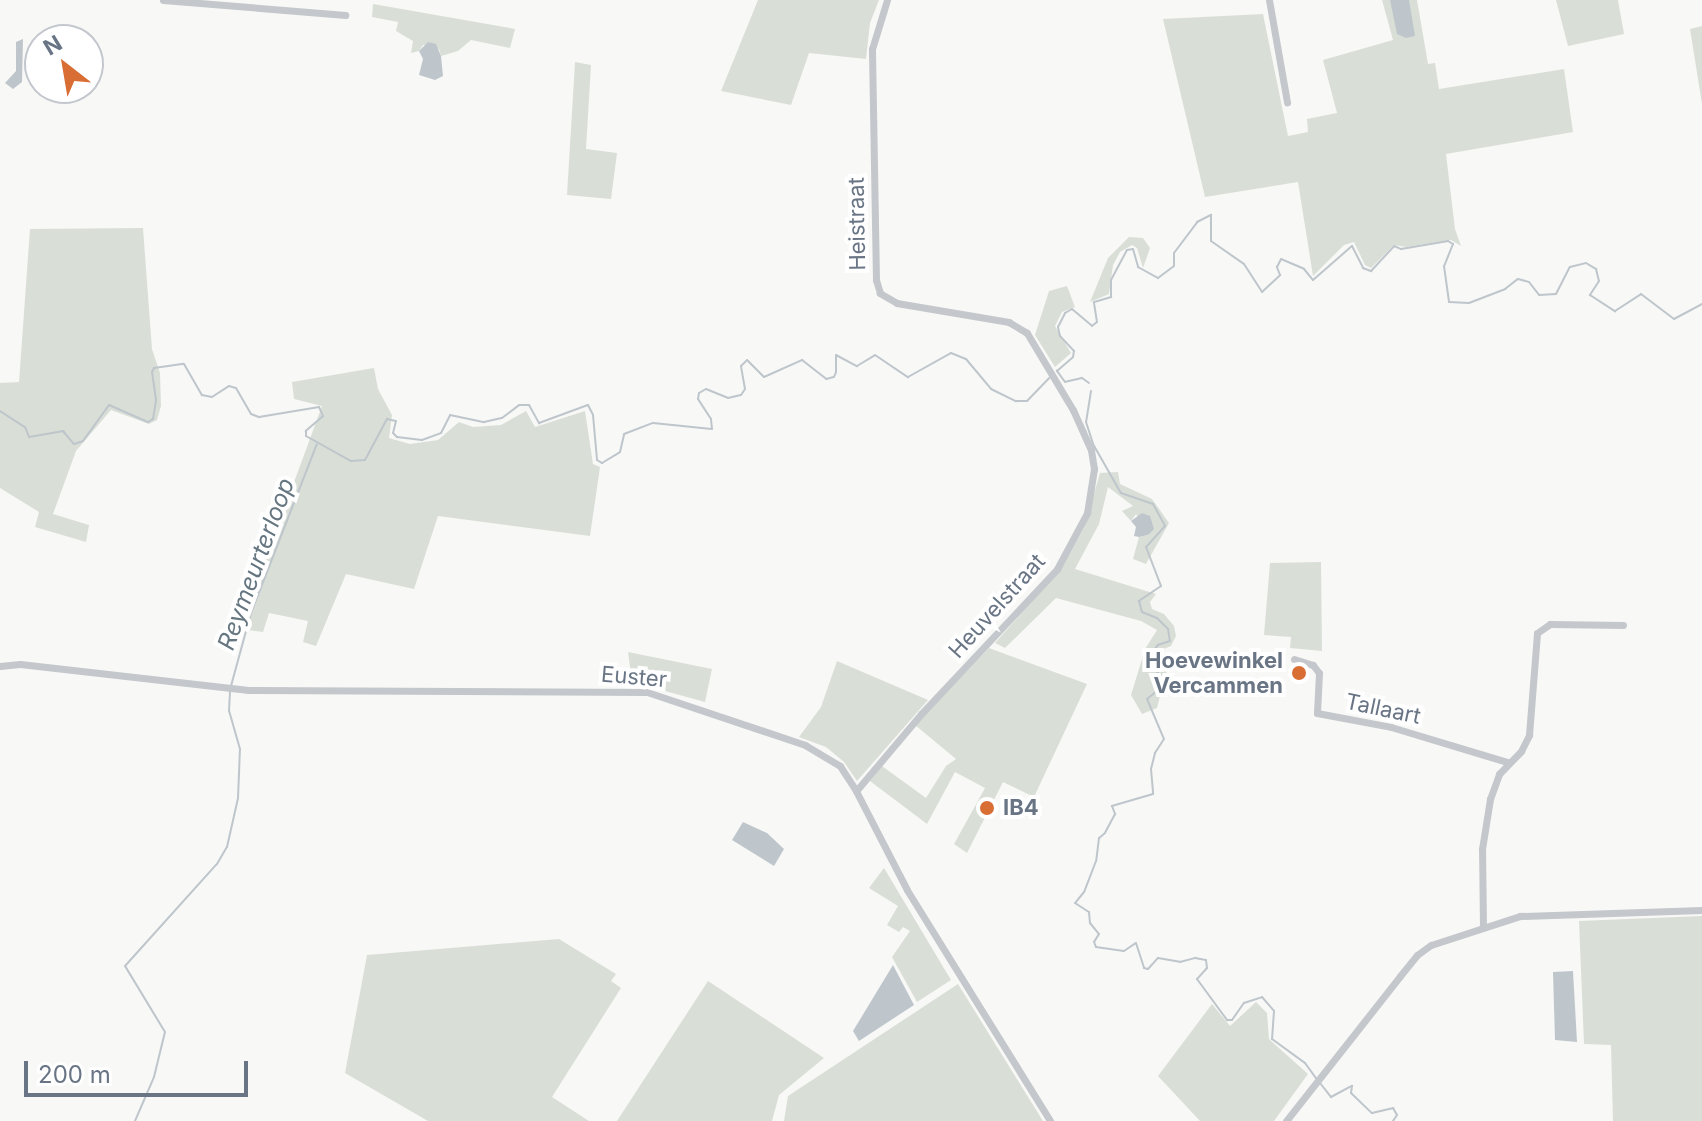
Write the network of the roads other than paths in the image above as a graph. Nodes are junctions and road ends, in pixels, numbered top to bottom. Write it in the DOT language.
graph roads {
  1 [pos="163,0"];
  2 [pos="887,0"];
  3 [pos="1269,0"];
  4 [pos="345,15"];
  5 [pos="1287,102"];
  6 [pos="1053,374"];
  7 [pos="1623,625"];
  8 [pos="1294,659"];
  9 [pos="0,666"];
  10 [pos="1507,762"];
  11 [pos="856,791"];
  12 [pos="1702,910"];
  13 [pos="1483,927"];
  14 [pos="1050,1121"];
  15 [pos="1286,1121"];
  1 -- 4 [label="street"];
  2 -- 6 [label="street, Heistraat"];
  3 -- 5 [label="street"];
  6 -- 11 [label="street, Heuvelstraat"];
  7 -- 10 [label="street"];
  8 -- 10 [label="street, Tallaart"];
  9 -- 11 [label="street, Euster"];
  10 -- 13 [label="street"];
  11 -- 14 [label="street, Euster"];
  12 -- 13 [label="street"];
  13 -- 15 [label="street"];
}
